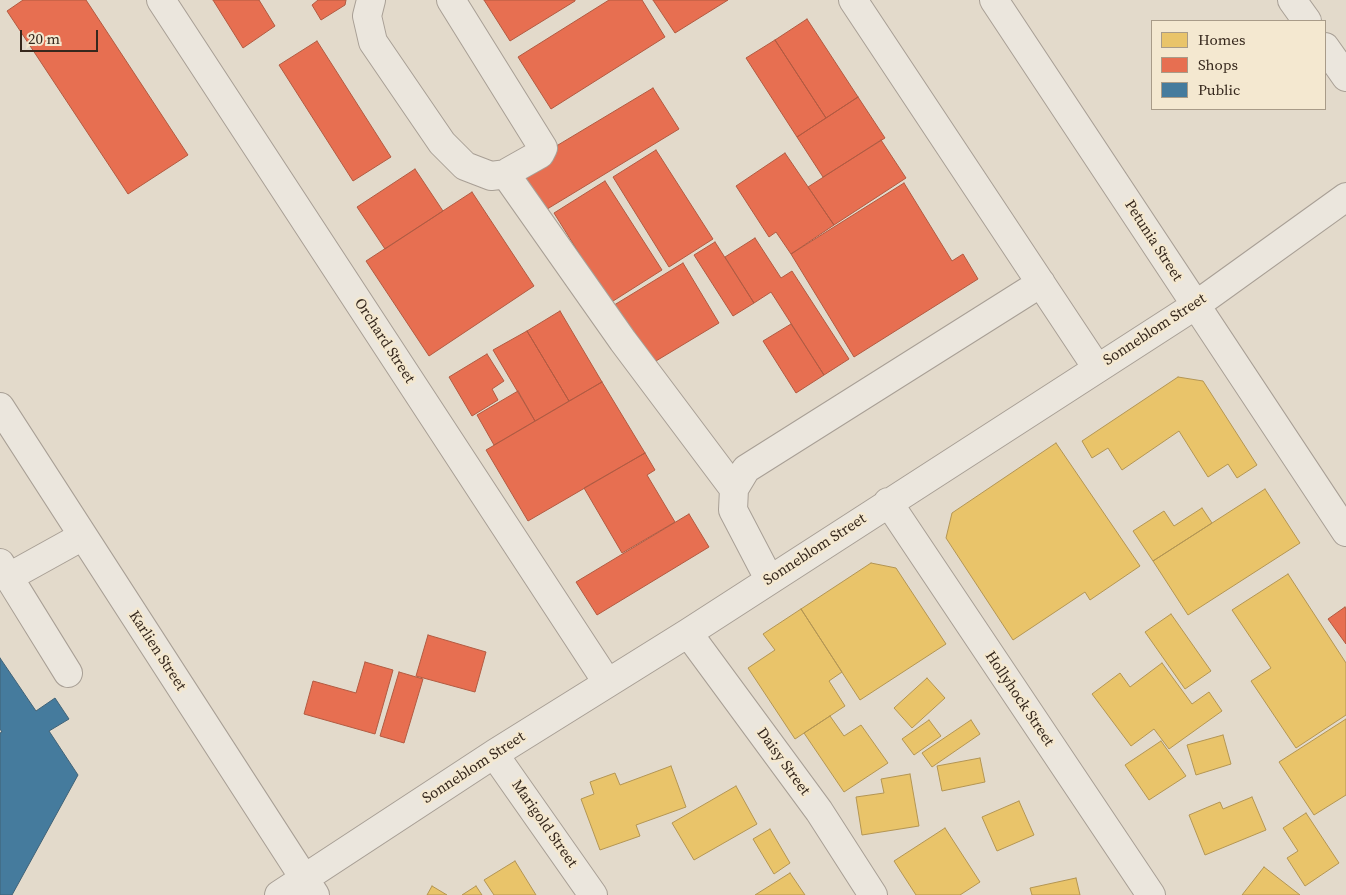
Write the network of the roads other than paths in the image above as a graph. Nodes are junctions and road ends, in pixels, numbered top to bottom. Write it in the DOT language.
graph roads {
  1 [pos="161,0"];
  2 [pos="370,0"];
  3 [pos="451,0"];
  4 [pos="853,0"];
  5 [pos="994,0"];
  6 [pos="1292,0"];
  7 [pos="1306,20"];
  8 [pos="1326,48"];
  9 [pos="1346,77"];
  10 [pos="507,174"];
  11 [pos="1346,197"];
  12 [pos="1041,283"];
  13 [pos="1196,305"];
  14 [pos="1097,368"];
  15 [pos="0,407"];
  16 [pos="734,489"];
  17 [pos="888,502"];
  18 [pos="1346,532"];
  19 [pos="83,536"];
  20 [pos="4,570"];
  21 [pos="769,579"];
  22 [pos="688,633"];
  23 [pos="68,674"];
  24 [pos="607,682"];
  25 [pos="494,754"];
  26 [pos="310,887"];
  27 [pos="279,895"];
  28 [pos="593,895"];
  29 [pos="873,895"];
  30 [pos="1151,895"];
  1 -- 24 [label="street, Orchard Street"];
  2 -- 10 [label="street"];
  3 -- 10 [label="street"];
  4 -- 12 [label="street"];
  5 -- 13 [label="street, Petunia Street"];
  6 -- 7 [label="street"];
  8 -- 9 [label="street"];
  10 -- 16 [label="street"];
  11 -- 13 [label="street, Sonneblom Street"];
  12 -- 14 [label="street"];
  12 -- 16 [label="street"];
  13 -- 14 [label="street, Sonneblom Street"];
  13 -- 18 [label="street, Petunia Street"];
  14 -- 17 [label="street, Sonneblom Street"];
  15 -- 19 [label="street, Karlien Street"];
  16 -- 21 [label="street"];
  17 -- 21 [label="street, Sonneblom Street"];
  17 -- 30 [label="street, Hollyhock Street"];
  19 -- 20 [label="street"];
  19 -- 26 [label="street, Karlien Street"];
  20 -- 23 [label="street"];
  21 -- 22 [label="street, Sonneblom Street"];
  22 -- 24 [label="street, Sonneblom Street"];
  22 -- 29 [label="street, Daisy Street"];
  24 -- 25 [label="street, Sonneblom Street"];
  25 -- 26 [label="street, Sonneblom Street"];
  25 -- 28 [label="street, Marigold Street"];
  26 -- 27 [label="street, Sonneblom Street"];
}
